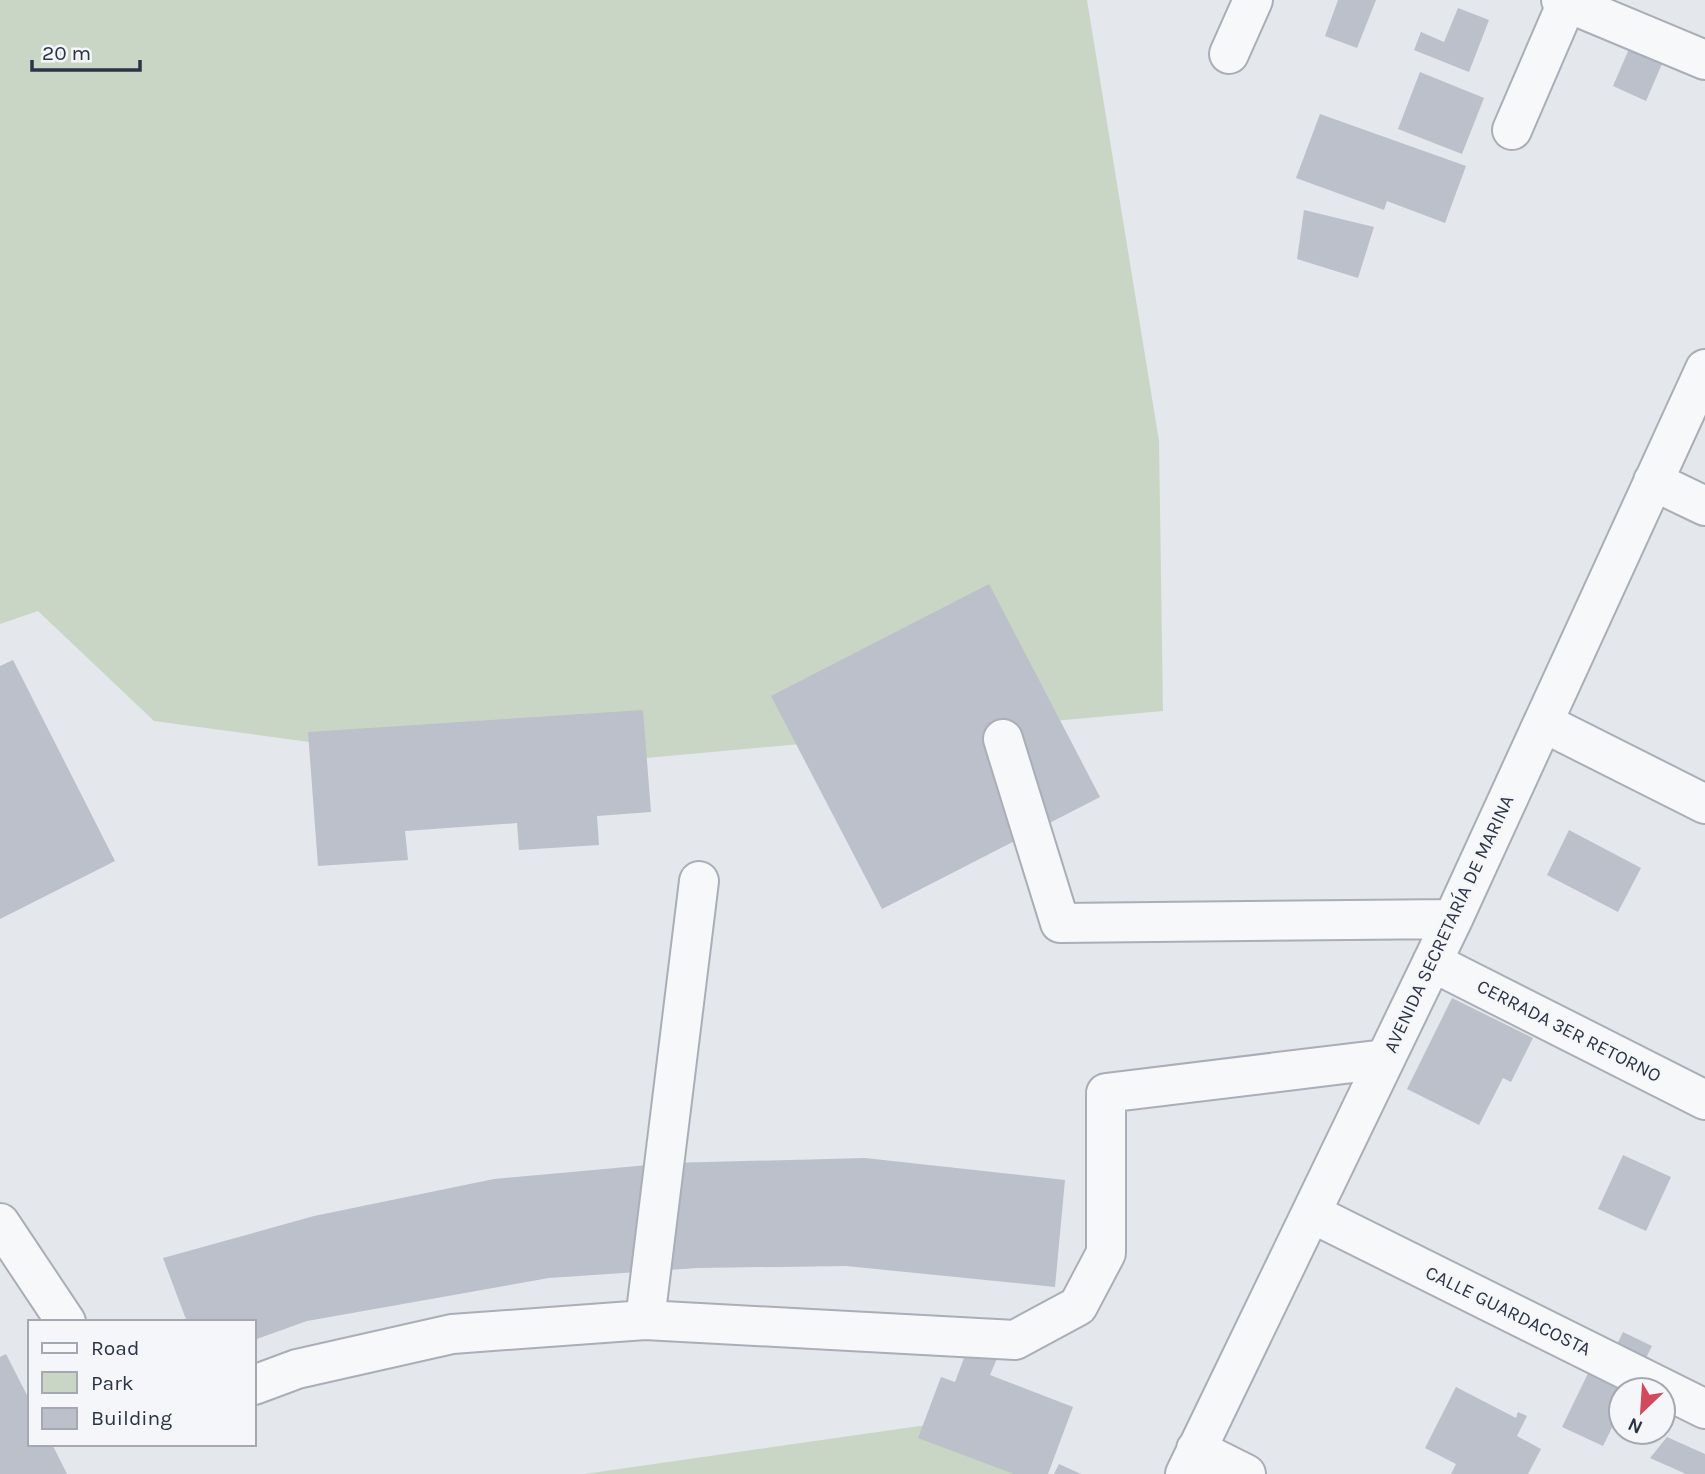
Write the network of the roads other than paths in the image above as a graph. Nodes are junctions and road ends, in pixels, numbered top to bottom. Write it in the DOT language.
graph roads {
  1 [pos="1253,0"];
  2 [pos="1565,1"];
  3 [pos="1229,54"];
  4 [pos="1705,60"];
  5 [pos="1512,130"];
  6 [pos="1705,369"];
  7 [pos="1653,481"];
  8 [pos="1705,506"];
  9 [pos="1544,723"];
  10 [pos="1003,739"];
  11 [pos="1705,804"];
  12 [pos="699,881"];
  13 [pos="1453,919"];
  14 [pos="1432,962"];
  15 [pos="1385,1059"];
  16 [pos="1705,1100"];
  17 [pos="1311,1213"];
  18 [pos="0,1223"];
  19 [pos="65,1320"];
  20 [pos="645,1320"];
  21 [pos="256,1384"];
  22 [pos="1703,1402"];
  23 [pos="1190,1462"];
  24 [pos="1246,1474"];
  1 -- 3 [label="street"];
  2 -- 4 [label="street"];
  2 -- 5 [label="street"];
  6 -- 7 [label="street, AVENIDA SECRETARÍA DE MARINA"];
  7 -- 8 [label="street"];
  7 -- 9 [label="street, AVENIDA SECRETARÍA DE MARINA"];
  9 -- 11 [label="street"];
  9 -- 13 [label="street, AVENIDA SECRETARÍA DE MARINA"];
  10 -- 13 [label="street"];
  12 -- 20 [label="street"];
  13 -- 14 [label="street, AVENIDA SECRETARÍA DE MARINA"];
  14 -- 15 [label="street, AVENIDA SECRETARÍA DE MARINA"];
  14 -- 16 [label="street, CERRADA 3ER RETORNO"];
  15 -- 17 [label="street, AVENIDA SECRETARÍA DE MARINA"];
  15 -- 20 [label="street"];
  17 -- 22 [label="street, CALLE GUARDACOSTA"];
  17 -- 23 [label="street, AVENIDA SECRETARÍA DE MARINA"];
  18 -- 19 [label="street"];
  20 -- 21 [label="street"];
  23 -- 24 [label="street"];
}
